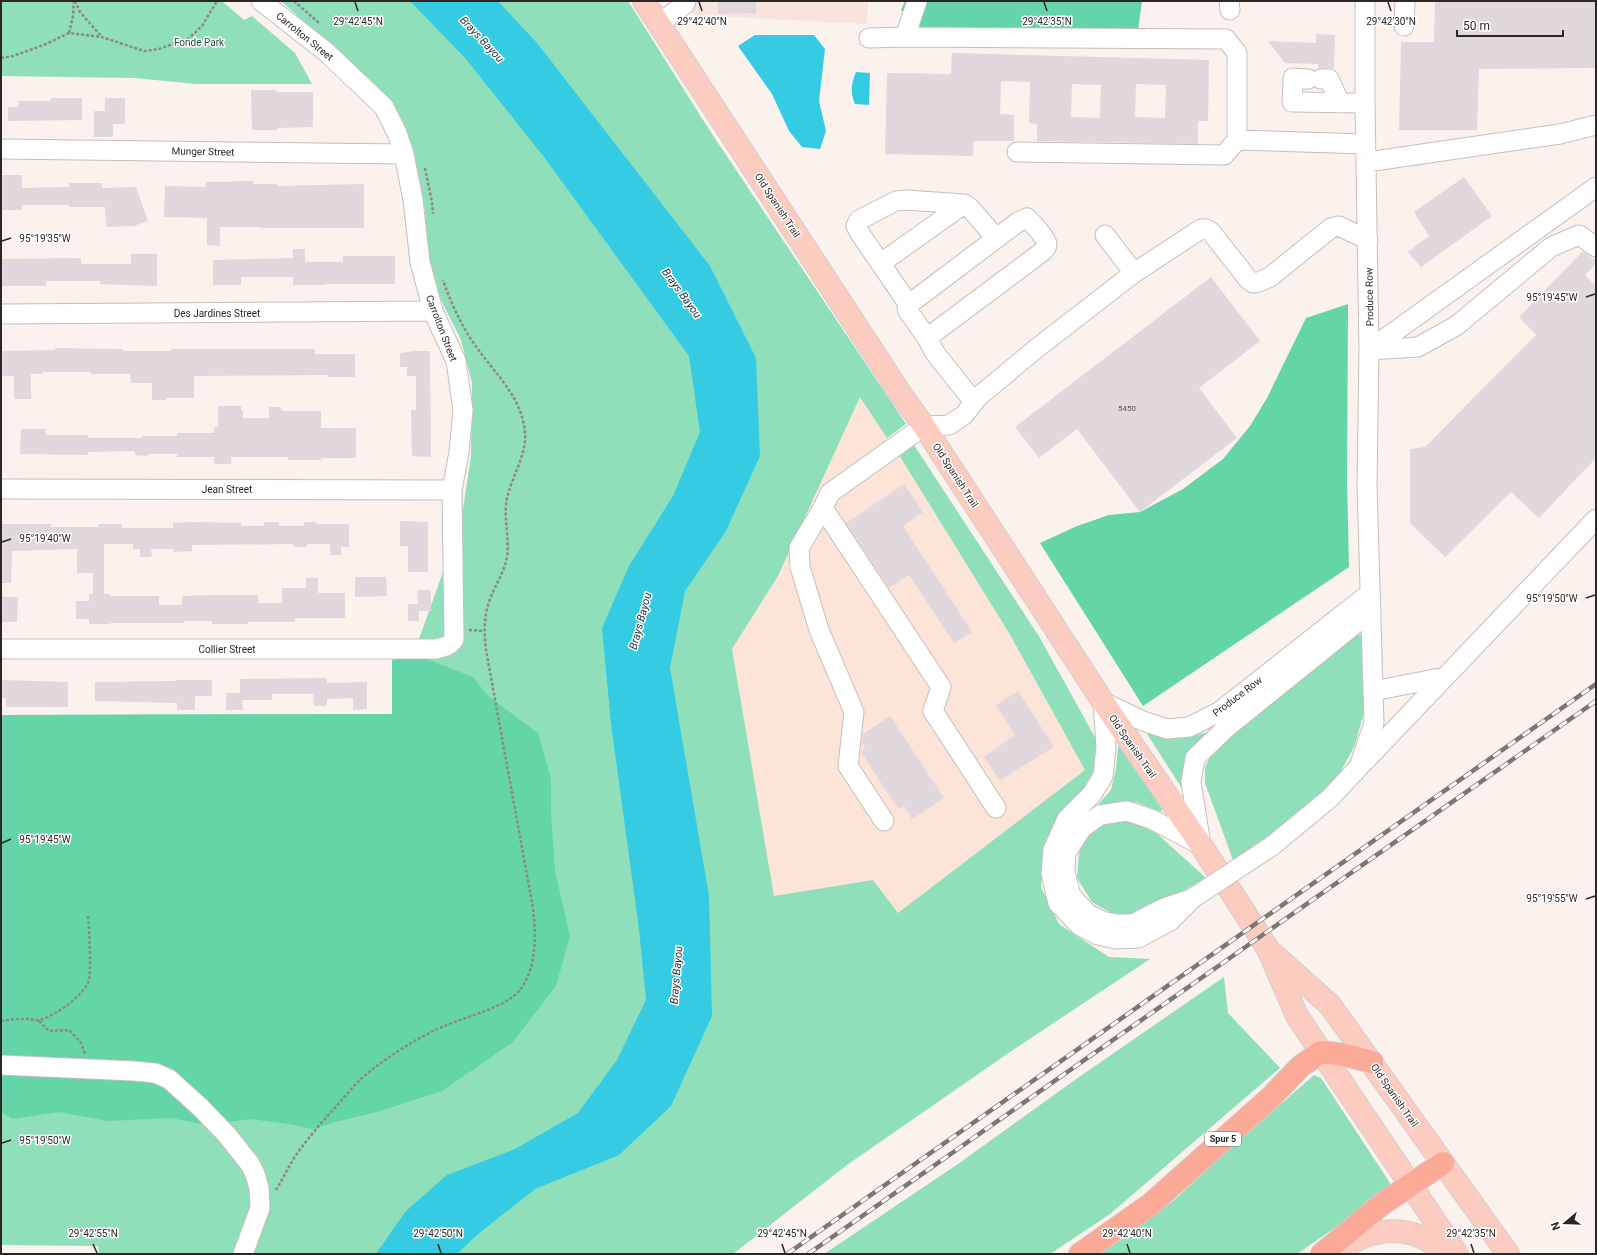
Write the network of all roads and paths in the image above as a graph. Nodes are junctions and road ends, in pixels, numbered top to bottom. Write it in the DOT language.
graph roads {
  1 [pos="74,1"];
  2 [pos="217,1"];
  3 [pos="261,1"];
  4 [pos="644,1"];
  5 [pos="686,1"];
  6 [pos="917,1"];
  7 [pos="1365,1"];
  8 [pos="1404,1"];
  9 [pos="659,24"];
  10 [pos="1404,26"];
  11 [pos="69,33"];
  12 [pos="102,37"];
  13 [pos="905,37"];
  14 [pos="869,38"];
  15 [pos="1,58"];
  16 [pos="1340,103"];
  17 [pos="1365,103"];
  18 [pos="1596,125"];
  19 [pos="1237,140"];
  20 [pos="1,149"];
  21 [pos="1017,152"];
  22 [pos="1366,153"];
  23 [pos="404,154"];
  24 [pos="1596,187"];
  25 [pos="964,204"];
  26 [pos="1105,235"];
  27 [pos="996,238"];
  28 [pos="1368,240"];
  29 [pos="1596,248"];
  30 [pos="881,263"];
  31 [pos="1134,273"];
  32 [pos="909,305"];
  33 [pos="433,311"];
  34 [pos="1,314"];
  35 [pos="927,338"];
  36 [pos="1369,350"];
  37 [pos="974,402"];
  38 [pos="924,426"];
  39 [pos="1,489"];
  40 [pos="452,490"];
  41 [pos="823,508"];
  42 [pos="1596,519"];
  43 [pos="1370,593"];
  44 [pos="1371,611"];
  45 [pos="451,644"];
  46 [pos="1,649"];
  47 [pos="1445,677"];
  48 [pos="1372,691"];
  49 [pos="1103,702"];
  50 [pos="1359,767"];
  51 [pos="996,808"];
  52 [pos="884,821"];
  53 [pos="1201,845"];
  54 [pos="1193,898"];
  55 [pos="88,915"];
  56 [pos="1268,949"];
  57 [pos="1,1021"];
  58 [pos="39,1021"];
  59 [pos="1321,1052"];
  60 [pos="1372,1062"];
  61 [pos="1,1065"];
  62 [pos="88,1068"];
  63 [pos="1443,1163"];
  64 [pos="1410,1185"];
  65 [pos="243,1254"];
  66 [pos="1080,1254"];
  67 [pos="1322,1254"];
  68 [pos="1329,1254"];
  69 [pos="1446,1254"];
  70 [pos="1457,1254"];
  71 [pos="1508,1254"];
  1 -- 11 [label="path"];
  1 -- 12 [label="path"];
  2 -- 12 [label="path"];
  3 -- 23 [label="street, Carrolton Street"];
  4 -- 9 [label="main road, Old Spanish Trail"];
  5 -- 9 [label="street"];
  6 -- 13 [label="street"];
  7 -- 17 [label="street, Produce Row"];
  8 -- 10 [label="street"];
  9 -- 38 [label="main road, Old Spanish Trail"];
  11 -- 12 [label="path"];
  11 -- 15 [label="path"];
  13 -- 14 [label="street"];
  13 -- 19 [label="street"];
  16 -- 16 [label="street"];
  16 -- 17 [label="street"];
  17 -- 22 [label="street, Produce Row"];
  18 -- 22 [label="street"];
  19 -- 21 [label="street"];
  19 -- 22 [label="street"];
  20 -- 23 [label="street, Munger Street"];
  22 -- 28 [label="street, Produce Row"];
  23 -- 33 [label="street, Carrolton Street"];
  24 -- 36 [label="street"];
  25 -- 27 [label="street"];
  25 -- 30 [label="street"];
  25 -- 30 [label="street"];
  26 -- 31 [label="street"];
  27 -- 32 [label="street"];
  27 -- 35 [label="street"];
  28 -- 31 [label="street"];
  28 -- 36 [label="street, Produce Row"];
  29 -- 36 [label="street"];
  30 -- 32 [label="street"];
  31 -- 37 [label="street"];
  32 -- 35 [label="street"];
  33 -- 34 [label="street, Des Jardines Street"];
  33 -- 40 [label="street, Carrolton Street"];
  35 -- 37 [label="street"];
  36 -- 43 [label="street, Produce Row"];
  37 -- 38 [label="street"];
  38 -- 41 [label="street"];
  38 -- 49 [label="main road, Old Spanish Trail"];
  39 -- 40 [label="street, Jean Street"];
  40 -- 45 [label="street, Carrolton Street"];
  41 -- 51 [label="street"];
  41 -- 52 [label="street"];
  42 -- 47 [label="street"];
  43 -- 44 [label="street, Produce Row"];
  43 -- 49 [label="street, Produce Row"];
  44 -- 48 [label="street, Produce Row"];
  44 -- 53 [label="street, Produce Row"];
  45 -- 46 [label="street, Collier Street"];
  47 -- 48 [label="street"];
  47 -- 50 [label="street"];
  48 -- 50 [label="street, Produce Row"];
  49 -- 53 [label="main road, Old Spanish Trail"];
  49 -- 54 [label="street, Produce Row"];
  50 -- 54 [label="street, Produce Row, bridge"];
  53 -- 54 [label="street, Produce Row"];
  53 -- 56 [label="main road, Old Spanish Trail"];
  55 -- 58 [label="path"];
  56 -- 59 [label="main road, Old Spanish Trail"];
  56 -- 60 [label="main road, Old Spanish Trail"];
  57 -- 58 [label="path"];
  58 -- 62 [label="path"];
  59 -- 60 [label="highway"];
  59 -- 64 [label="main road, Old Spanish Trail"];
  59 -- 66 [label="highway, Spur 5 / Spur 5"];
  60 -- 63 [label="main road, Old Spanish Trail"];
  61 -- 62 [label="street"];
  62 -- 65 [label="street"];
  63 -- 64 [label="highway"];
  63 -- 71 [label="main road, Old Spanish Trail"];
  64 -- 67 [label="highway"];
  64 -- 70 [label="main road, Old Spanish Trail"];
  68 -- 69 [label="main road"];
}
